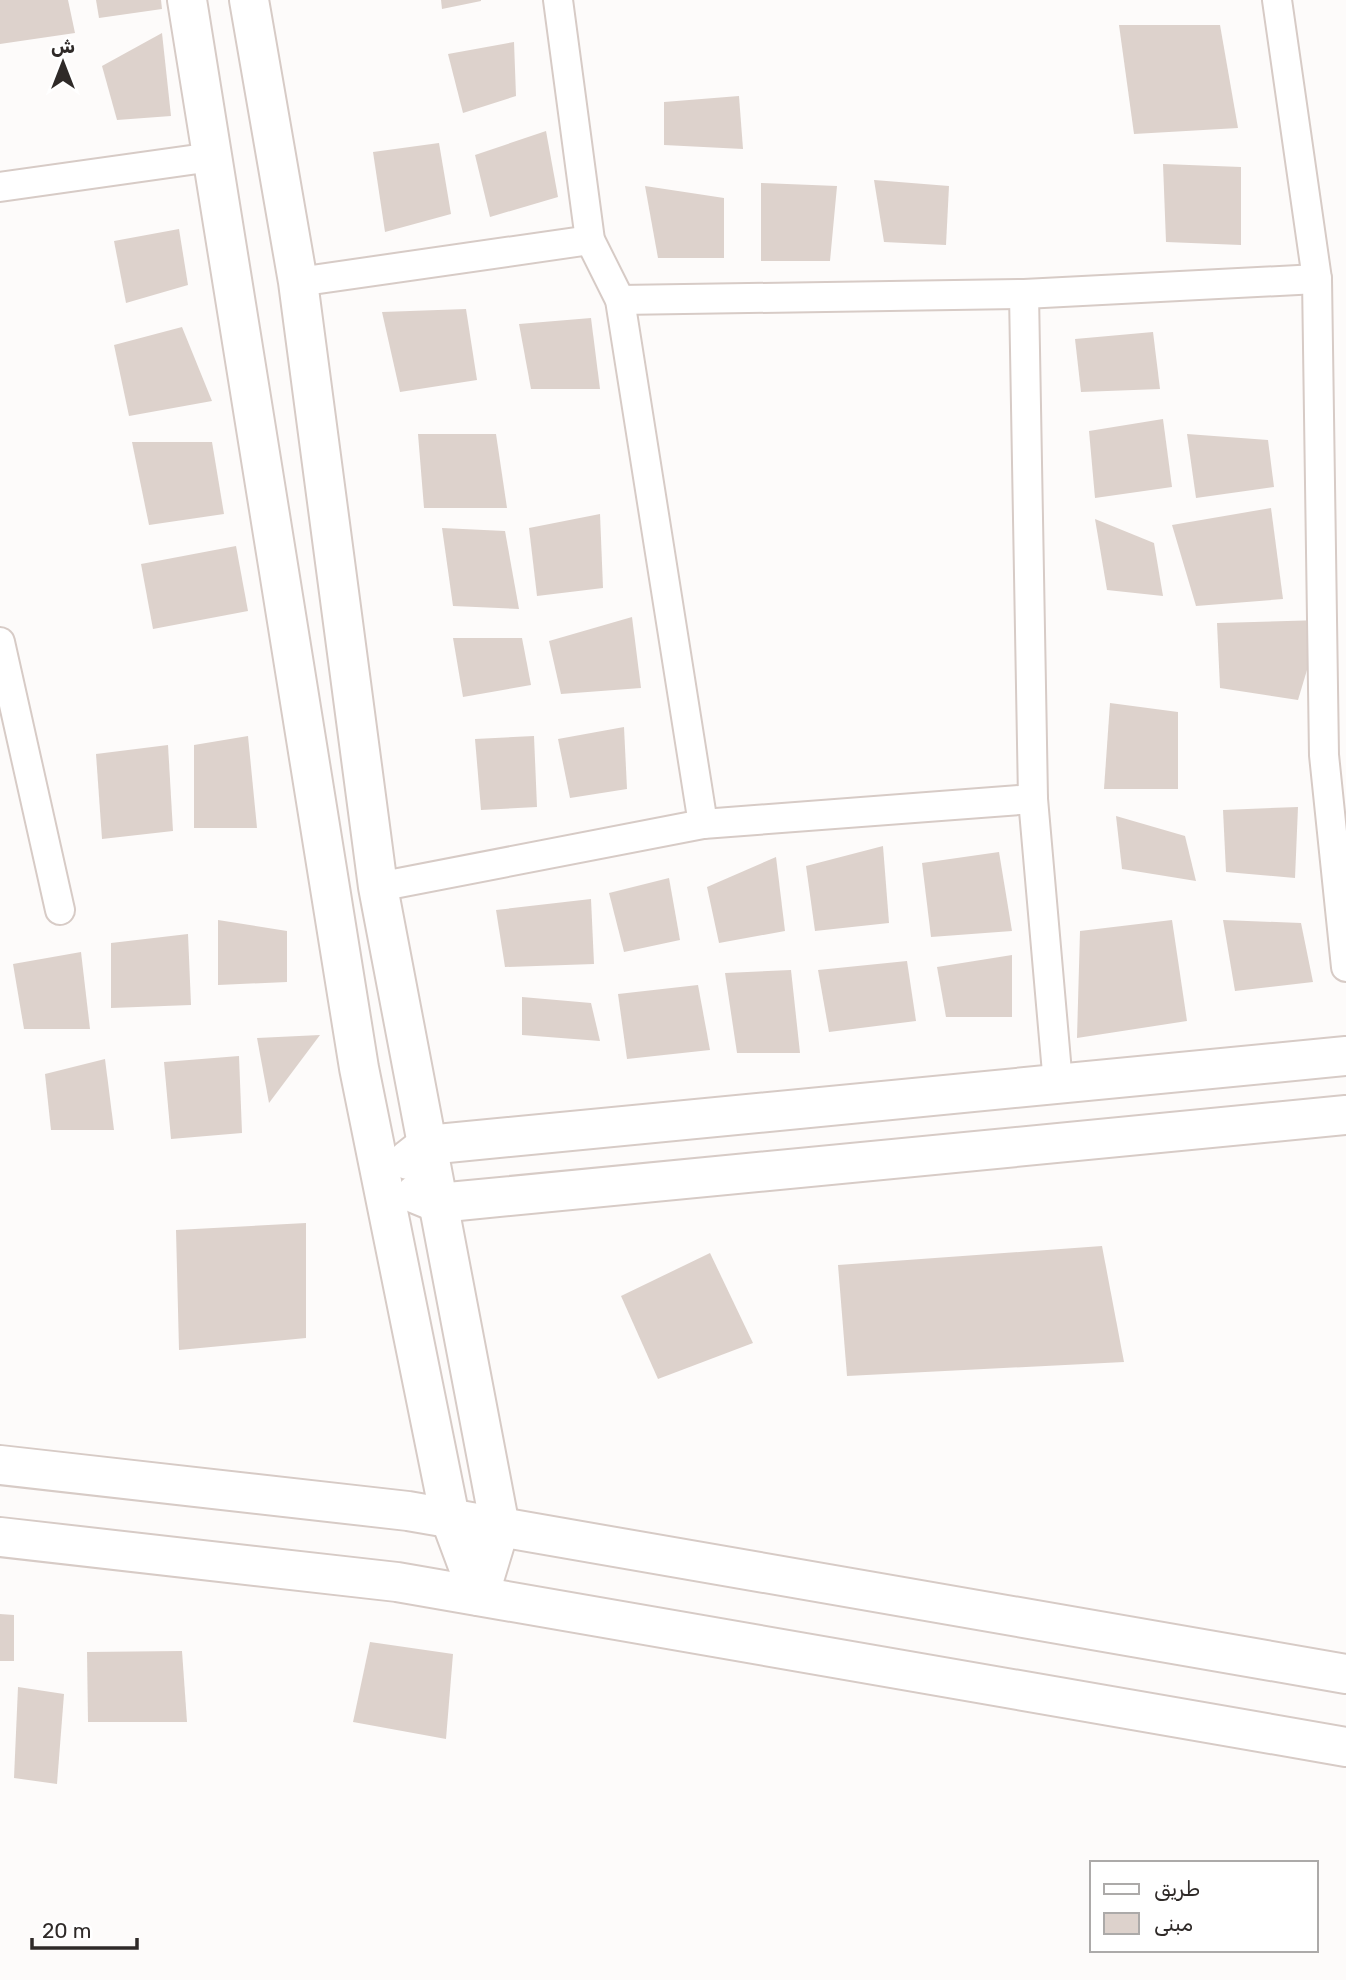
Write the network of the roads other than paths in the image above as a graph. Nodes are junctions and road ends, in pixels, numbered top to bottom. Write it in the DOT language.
graph roads {
  1 [pos="187,0"];
  2 [pos="249,0"];
  3 [pos="558,0"];
  4 [pos="1277,0"];
  5 [pos="212,158"];
  6 [pos="0,187"];
  7 [pos="590,240"];
  8 [pos="1317,279"];
  9 [pos="298,282"];
  10 [pos="1024,294"];
  11 [pos="620,300"];
  12 [pos="0,642"];
  13 [pos="1335,754"];
  14 [pos="1033,799"];
  15 [pos="703,824"];
  16 [pos="378,887"];
  17 [pos="60,911"];
  18 [pos="1346,967"];
  19 [pos="1346,1056"];
  20 [pos="1058,1084"];
  21 [pos="1346,1115"];
  22 [pos="427,1145"];
  23 [pos="382,1180"];
  24 [pos="439,1203"];
  25 [pos="0,1465"];
  26 [pos="450,1518"];
  27 [pos="500,1527"];
  28 [pos="0,1537"];
  29 [pos="478,1596"];
  30 [pos="1346,1674"];
  31 [pos="1346,1747"];
  1 -- 5 [label="street"];
  2 -- 9 [label="street"];
  3 -- 7 [label="street"];
  4 -- 8 [label="street"];
  5 -- 6 [label="street"];
  5 -- 23 [label="street"];
  7 -- 9 [label="street"];
  7 -- 11 [label="street"];
  8 -- 10 [label="street"];
  8 -- 13 [label="street"];
  9 -- 16 [label="street"];
  10 -- 11 [label="street"];
  10 -- 14 [label="street"];
  11 -- 15 [label="street"];
  12 -- 17 [label="street"];
  13 -- 18 [label="street"];
  14 -- 15 [label="street"];
  14 -- 20 [label="street"];
  15 -- 16 [label="street"];
  16 -- 22 [label="street"];
  19 -- 20 [label="street"];
  20 -- 22 [label="street"];
  21 -- 24 [label="street"];
  22 -- 23 [label="street"];
  22 -- 24 [label="street"];
  23 -- 24 [label="street"];
  23 -- 26 [label="street"];
  24 -- 27 [label="street"];
  25 -- 26 [label="street"];
  26 -- 27 [label="street"];
  26 -- 29 [label="street"];
  27 -- 29 [label="street"];
  27 -- 30 [label="street"];
  28 -- 29 [label="street"];
  29 -- 31 [label="street"];
}
